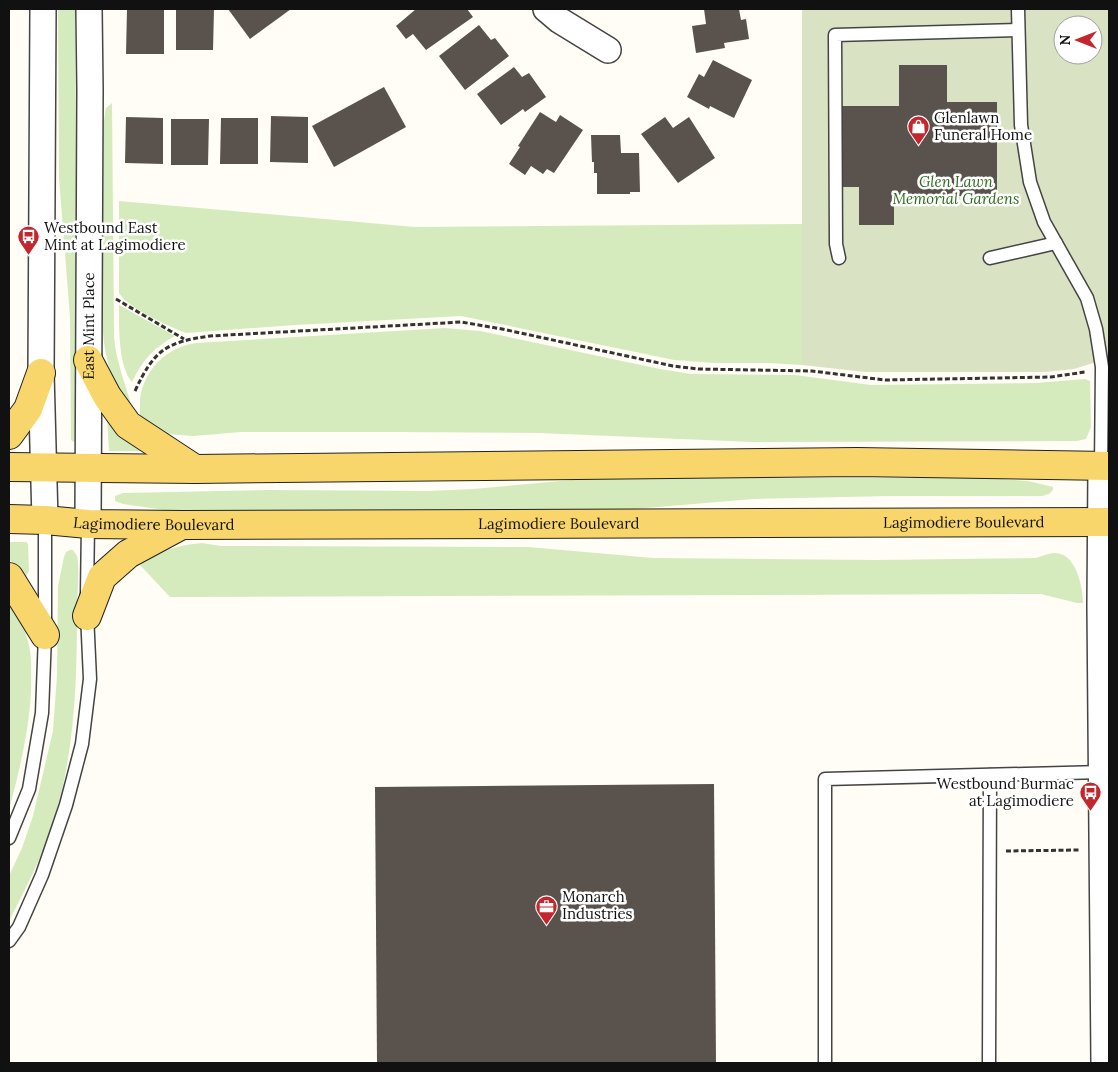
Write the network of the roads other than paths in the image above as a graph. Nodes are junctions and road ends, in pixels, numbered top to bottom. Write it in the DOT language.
graph roads {
  1 [pos="43,9"];
  2 [pos="89,9"];
  3 [pos="546,9"];
  4 [pos="1018,9"];
  5 [pos="1018,30"];
  6 [pos="608,50"];
  7 [pos="1056,242"];
  8 [pos="839,258"];
  9 [pos="990,258"];
  10 [pos="88,360"];
  11 [pos="41,373"];
  12 [pos="9,435"];
  13 [pos="1105,466"];
  14 [pos="9,467"];
  15 [pos="44,467"];
  16 [pos="195,468"];
  17 [pos="88,469"];
  18 [pos="9,520"];
  19 [pos="45,520"];
  20 [pos="1105,522"];
  21 [pos="88,524"];
  22 [pos="183,524"];
  23 [pos="9,576"];
  24 [pos="87,616"];
  25 [pos="45,635"];
  26 [pos="1102,772"];
  27 [pos="990,775"];
  28 [pos="9,838"];
  29 [pos="9,941"];
  30 [pos="826,1063"];
  31 [pos="989,1063"];
  32 [pos="1104,1063"];
  1 -- 11 [label="street"];
  2 -- 10 [label="street, East Mint Place"];
  3 -- 6 [label="street"];
  4 -- 5 [label="lane"];
  5 -- 7 [label="lane"];
  5 -- 8 [label="lane"];
  7 -- 9 [label="lane"];
  7 -- 13 [label="lane"];
  10 -- 16 [label="main road"];
  10 -- 17 [label="street, East Mint Place"];
  11 -- 12 [label="main road"];
  11 -- 15 [label="street"];
  13 -- 16 [label="main road"];
  13 -- 20 [label="street"];
  14 -- 15 [label="main road"];
  15 -- 17 [label="main road"];
  15 -- 19 [label="street"];
  16 -- 17 [label="main road"];
  17 -- 21 [label="street, East Mint Place"];
  18 -- 19 [label="main road, Lagimodiere Boulevard"];
  19 -- 21 [label="main road, Lagimodiere Boulevard"];
  19 -- 25 [label="lane"];
  20 -- 22 [label="main road, Lagimodiere Boulevard"];
  20 -- 26 [label="street"];
  21 -- 22 [label="main road, Lagimodiere Boulevard"];
  21 -- 24 [label="lane"];
  22 -- 24 [label="main road"];
  23 -- 25 [label="main road"];
  24 -- 29 [label="lane"];
  25 -- 28 [label="lane"];
  26 -- 27 [label="lane"];
  26 -- 32 [label="street"];
  27 -- 30 [label="lane"];
  27 -- 31 [label="lane"];
}
